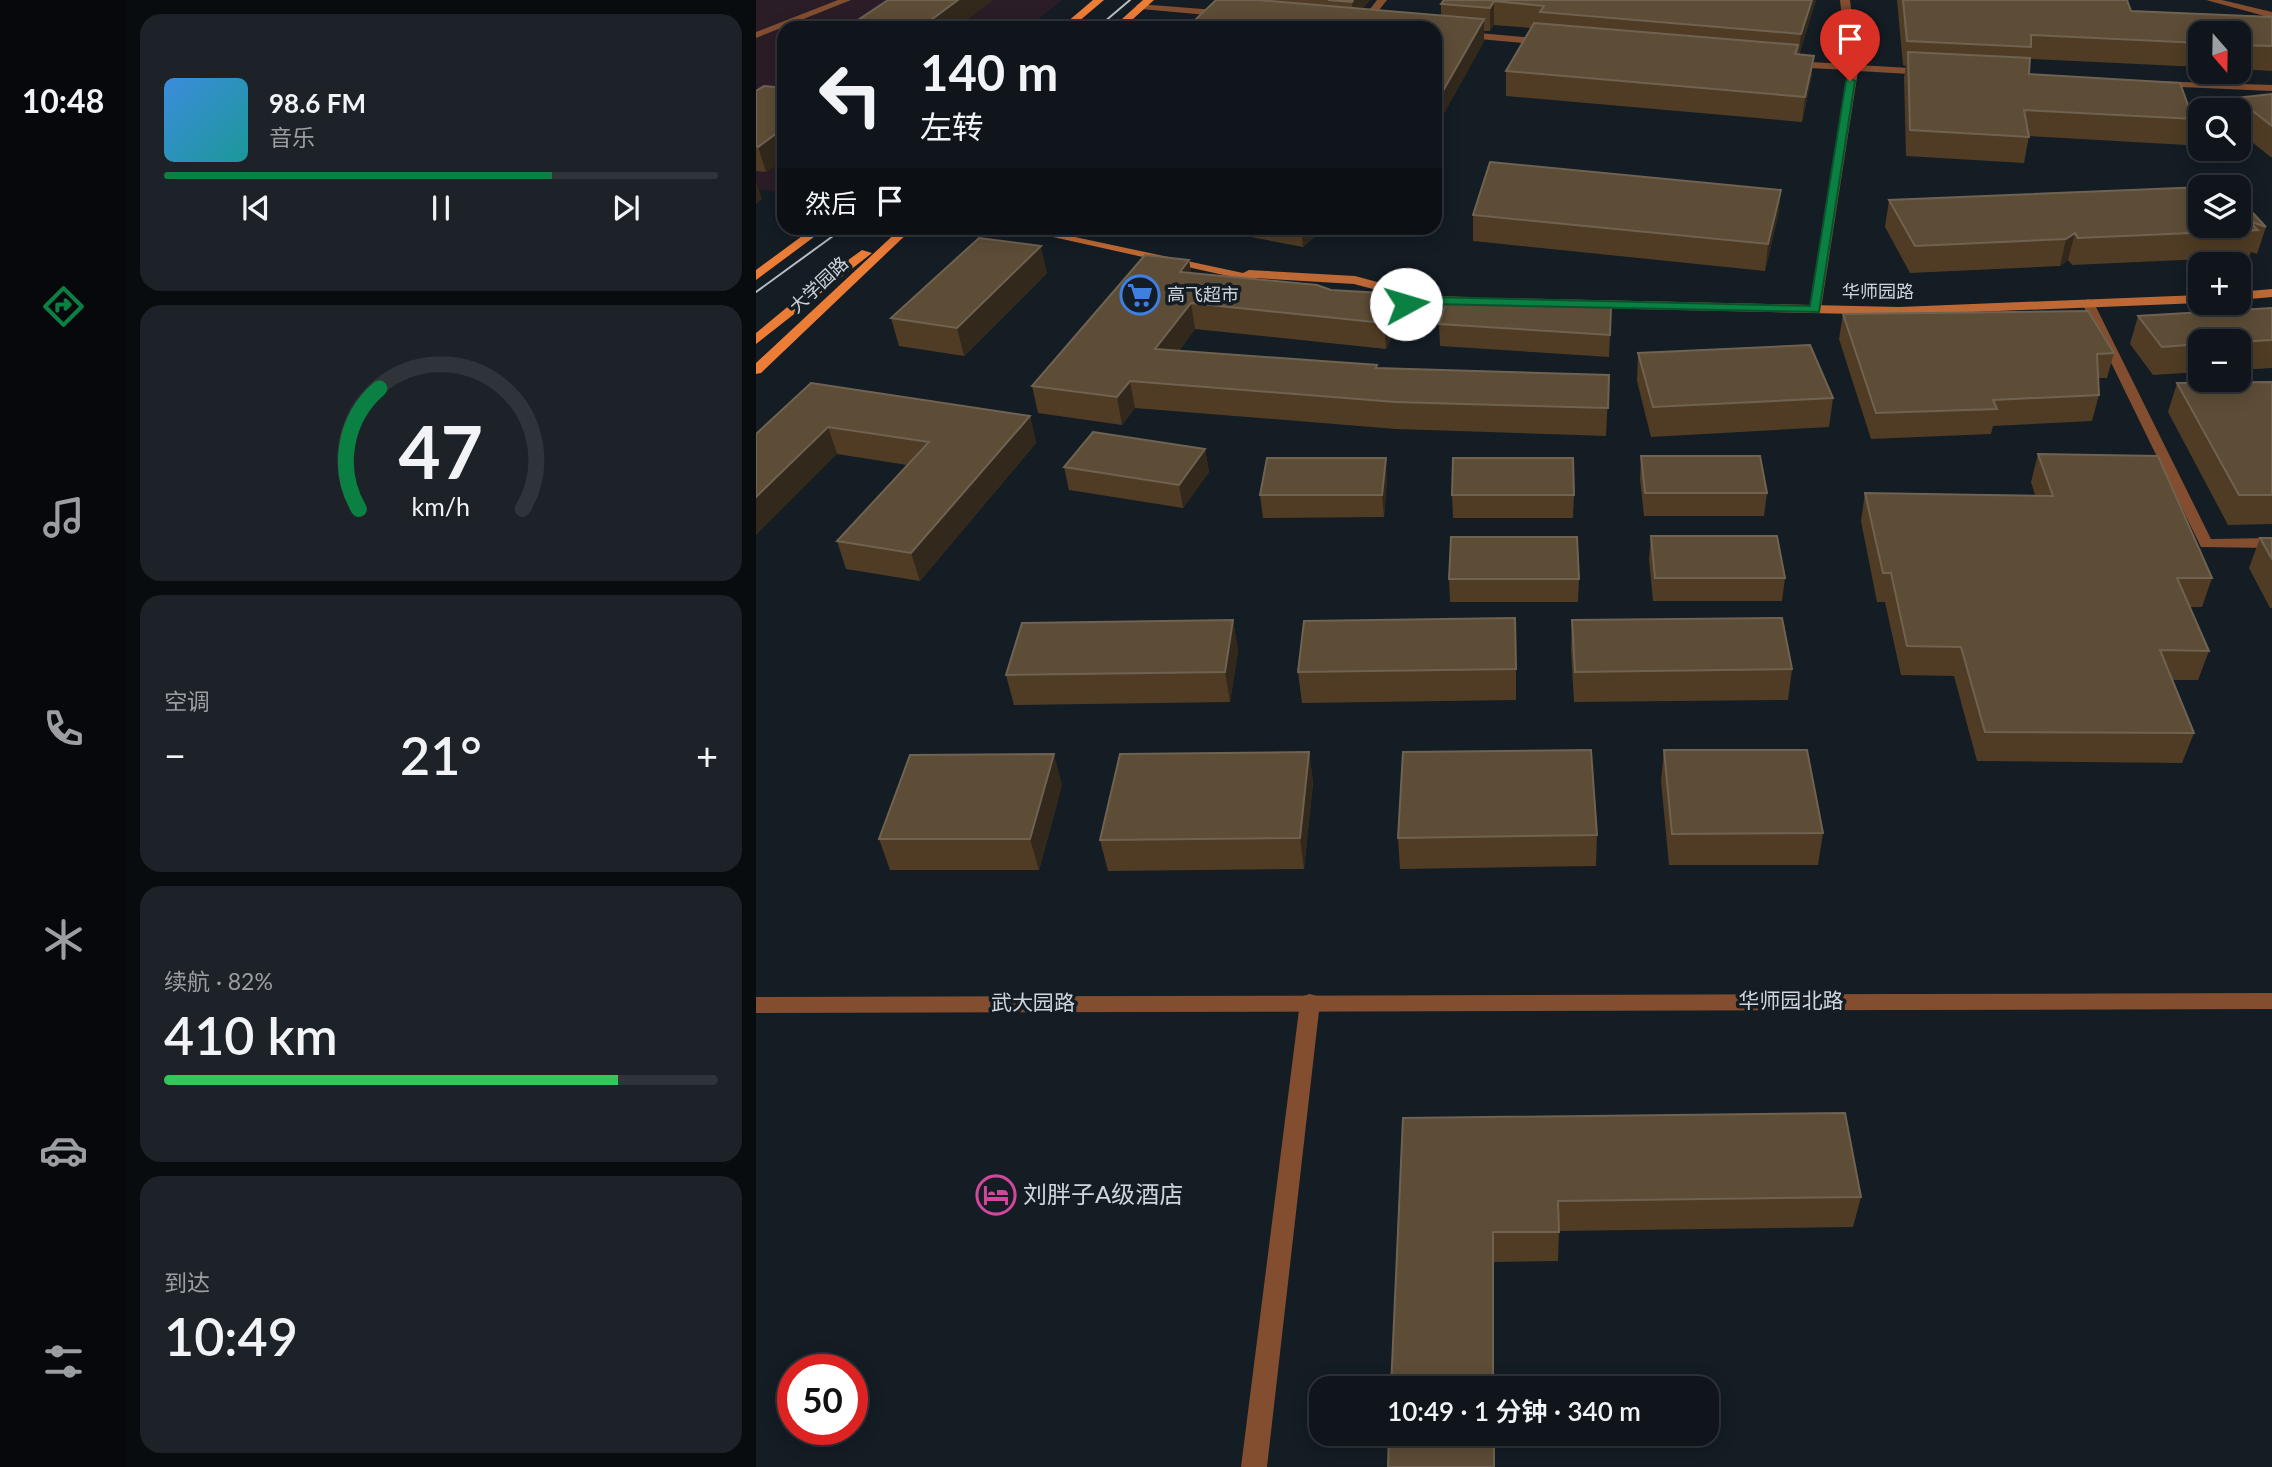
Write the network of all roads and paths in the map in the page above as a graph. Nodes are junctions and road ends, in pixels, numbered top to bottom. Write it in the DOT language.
graph roads {
  1 [pos="846,0"];
  2 [pos="1099,0"];
  3 [pos="1382,0"];
  4 [pos="1845,0"];
  5 [pos="2211,0"];
  6 [pos="1145,3"];
  7 [pos="1238,15"];
  8 [pos="2272,15"];
  9 [pos="792,21"];
  10 [pos="1074,21"];
  11 [pos="1125,21"];
  12 [pos="1366,21"];
  13 [pos="777,27"];
  14 [pos="1442,34"];
  15 [pos="756,35"];
  16 [pos="1560,44"];
  17 [pos="1782,64"];
  18 [pos="1853,69"];
  19 [pos="1935,73"];
  20 [pos="2139,83"];
  21 [pos="2272,88"];
  22 [pos="811,235"];
  23 [pos="891,235"];
  24 [pos="900,235"];
  25 [pos="1052,235"];
  26 [pos="1231,273"];
  27 [pos="756,276"];
  28 [pos="1280,291"];
  29 [pos="2272,293"];
  30 [pos="2251,295"];
  31 [pos="2188,299"];
  32 [pos="1430,300"];
  33 [pos="2088,303"];
  34 [pos="1815,309"];
  35 [pos="1359,311"];
  36 [pos="756,340"];
  37 [pos="756,370"];
  38 [pos="2272,543"];
  39 [pos="2272,1001"];
  40 [pos="1310,1002"];
  41 [pos="756,1005"];
  42 [pos="1254,1467"];
  1 -- 9 [label="street"];
  2 -- 10 [label="main road"];
  3 -- 12 [label="street"];
  4 -- 18 [label="street"];
  5 -- 8 [label="street"];
  6 -- 7 [label="street"];
  6 -- 11 [label="main road"];
  13 -- 15 [label="street"];
  14 -- 16 [label="street"];
  17 -- 18 [label="street"];
  18 -- 19 [label="street"];
  18 -- 34 [label="street"];
  20 -- 21 [label="street"];
  22 -- 27 [label="main road, 大学园路"];
  23 -- 36 [label="main road"];
  24 -- 37 [label="main road, 大学园路"];
  25 -- 26 [label="main road"];
  26 -- 28 [label="main road"];
  26 -- 32 [label="main road"];
  29 -- 30 [label="main road"];
  31 -- 33 [label="main road, 华师园路"];
  32 -- 34 [label="main road, 华师园路"];
  32 -- 35 [label="main road"];
  33 -- 34 [label="main road, 华师园路"];
  33 -- 38 [label="street"];
  39 -- 40 [label="street, 华师园北路"];
  40 -- 41 [label="street, 武大园路"];
  40 -- 42 [label="street"];
}
